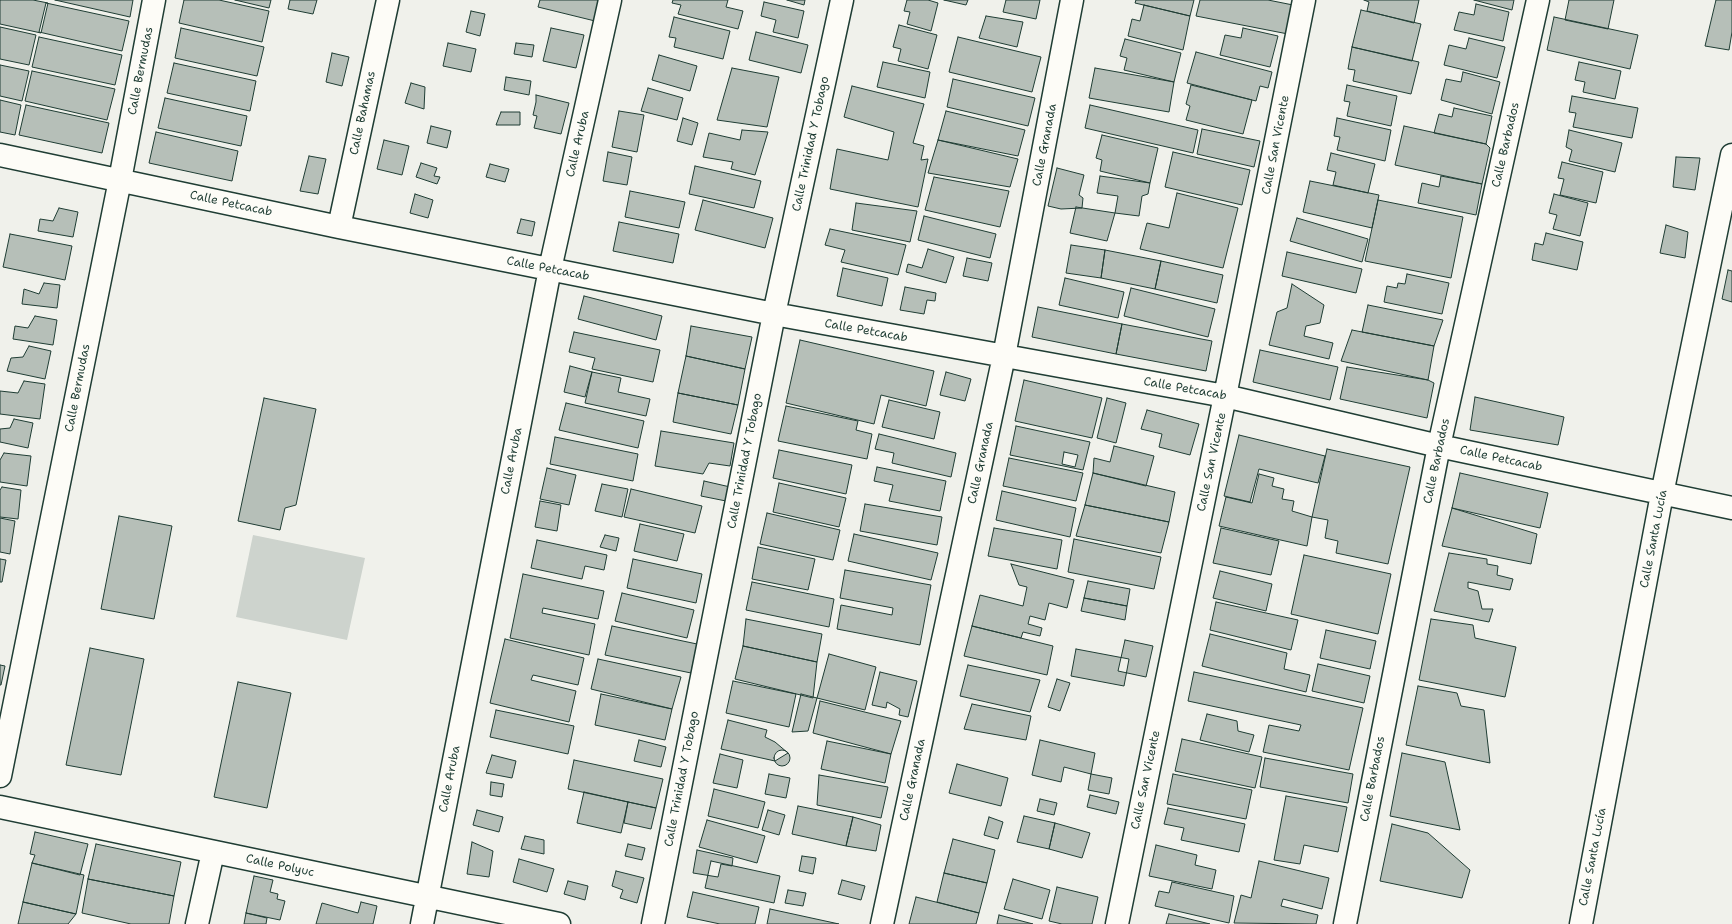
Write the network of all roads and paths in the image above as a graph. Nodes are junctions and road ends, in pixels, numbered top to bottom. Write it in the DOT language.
graph roads {
  1 [pos="154,0"];
  2 [pos="388,0"];
  3 [pos="610,0"];
  4 [pos="842,0"];
  5 [pos="1072,0"];
  6 [pos="1304,0"];
  7 [pos="1538,0"];
  8 [pos="1732,155"];
  9 [pos="0,156"];
  10 [pos="120,180"];
  11 [pos="339,227"];
  12 [pos="550,269"];
  13 [pos="774,314"];
  14 [pos="1004,356"];
  15 [pos="1225,396"];
  16 [pos="1439,446"];
  17 [pos="1662,494"];
  18 [pos="1732,508"];
  19 [pos="0,776"];
  20 [pos="0,807"];
  21 [pos="213,852"];
  22 [pos="427,897"];
  23 [pos="198,924"];
  24 [pos="422,924"];
  25 [pos="559,924"];
  26 [pos="653,924"];
  27 [pos="882,924"];
  28 [pos="1116,924"];
  29 [pos="1344,924"];
  30 [pos="1581,924"];
  1 -- 10 [label="street, Calle Bermudas"];
  2 -- 11 [label="street, Calle Bahamas"];
  3 -- 12 [label="street, Calle Aruba"];
  4 -- 13 [label="street, Calle Trinidad Y Tobago"];
  5 -- 14 [label="street, Calle Granada"];
  6 -- 15 [label="street, Calle San Vicente"];
  7 -- 16 [label="street, Calle Barbados"];
  8 -- 17 [label="street, Calle Santa Lucía"];
  9 -- 10 [label="street, Calle Petcacab"];
  10 -- 11 [label="street, Calle Petcacab"];
  10 -- 19 [label="street, Calle Bermudas"];
  11 -- 12 [label="street, Calle Petcacab"];
  12 -- 13 [label="street, Calle Petcacab"];
  12 -- 22 [label="street, Calle Aruba"];
  13 -- 14 [label="street, Calle Petcacab"];
  13 -- 26 [label="street, Calle Trinidad Y Tobago"];
  14 -- 15 [label="street, Calle Petcacab"];
  14 -- 27 [label="street, Calle Granada"];
  15 -- 16 [label="street, Calle Petcacab"];
  15 -- 28 [label="street, Calle San Vicente"];
  16 -- 17 [label="street, Calle Petcacab"];
  16 -- 29 [label="street, Calle Barbados"];
  17 -- 18 [label="street, Calle Petcacab"];
  17 -- 30 [label="street, Calle Santa Lucía"];
  20 -- 21 [label="street, Calle Polyuc"];
  21 -- 22 [label="street, Calle Polyuc"];
  21 -- 23 [label="street"];
  22 -- 24 [label="street, Calle Aruba"];
  22 -- 25 [label="street, Calle Polyuc"];
}
